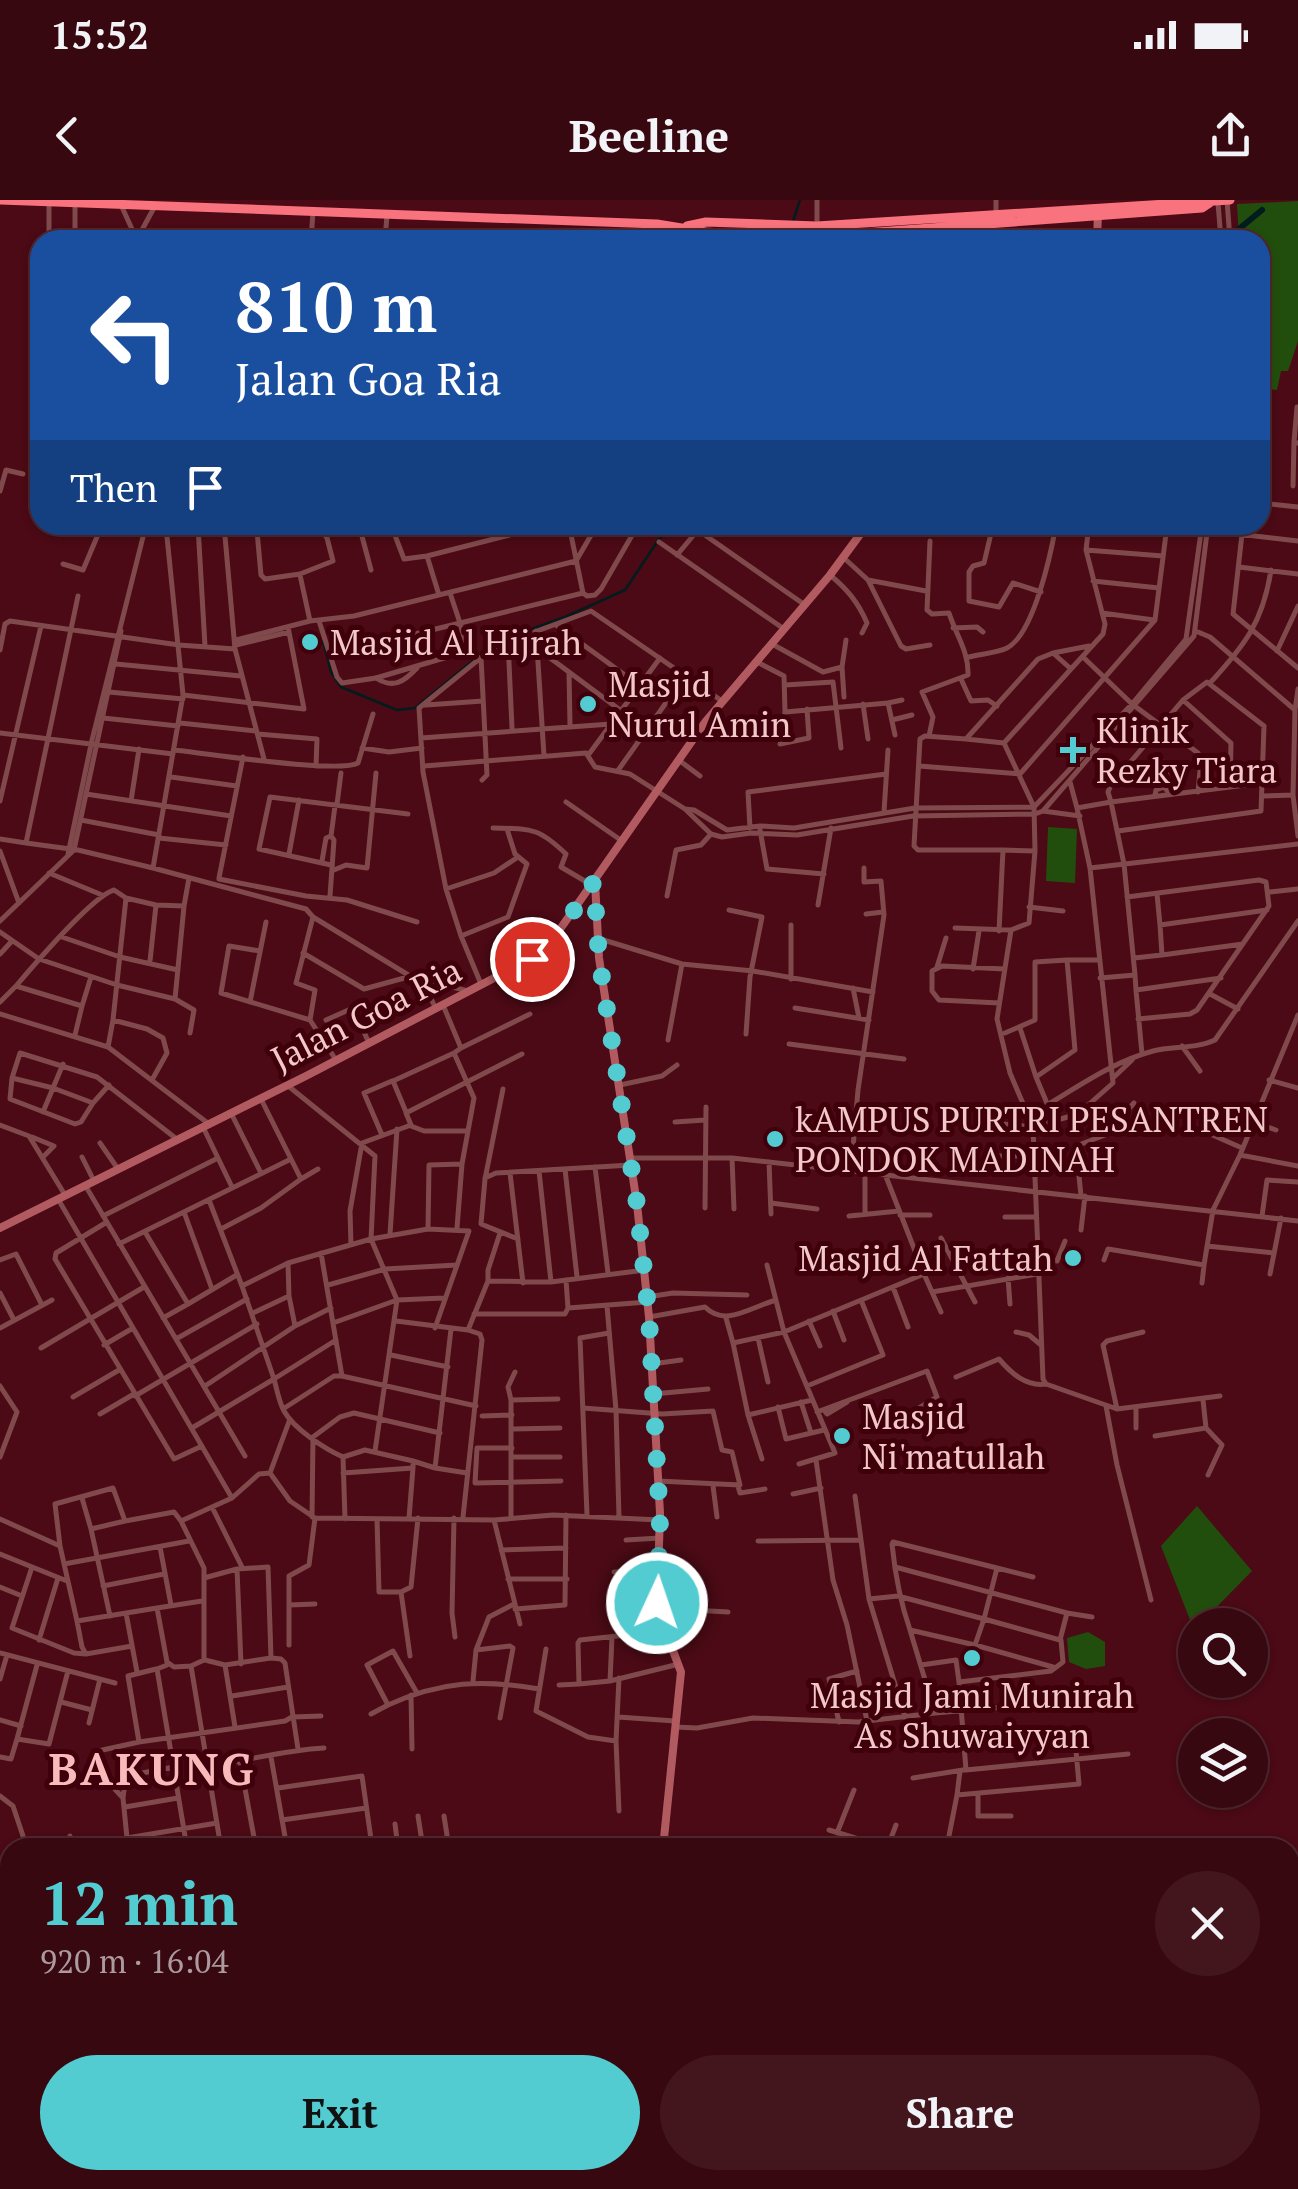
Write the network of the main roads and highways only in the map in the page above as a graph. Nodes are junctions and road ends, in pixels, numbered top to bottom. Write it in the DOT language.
graph roads {
  1 [pos="0,200"];
  2 [pos="8,200"];
  3 [pos="1221,201"];
  4 [pos="49,202"];
  5 [pos="173,203"];
  6 [pos="1098,213"];
  7 [pos="685,226"];
  8 [pos="699,230"];
  9 [pos="893,230"];
  10 [pos="1097,230"];
  11 [pos="860,535"];
  12 [pos="593,884"];
  13 [pos="0,1228"];
  14 [pos="663,1838"];
  1 -- 2 [label="highway"];
  2 -- 4 [label="highway"];
  3 -- 6 [label="highway"];
  4 -- 5 [label="highway"];
  5 -- 7 [label="highway"];
  6 -- 7 [label="highway"];
  6 -- 9 [label="highway"];
  6 -- 10 [label="main road"];
  7 -- 8 [label="highway"];
  11 -- 12 [label="main road, Jalan Goa Ria"];
  12 -- 13 [label="main road, Jalan Goa Ria"];
  12 -- 14 [label="main road"];
}
